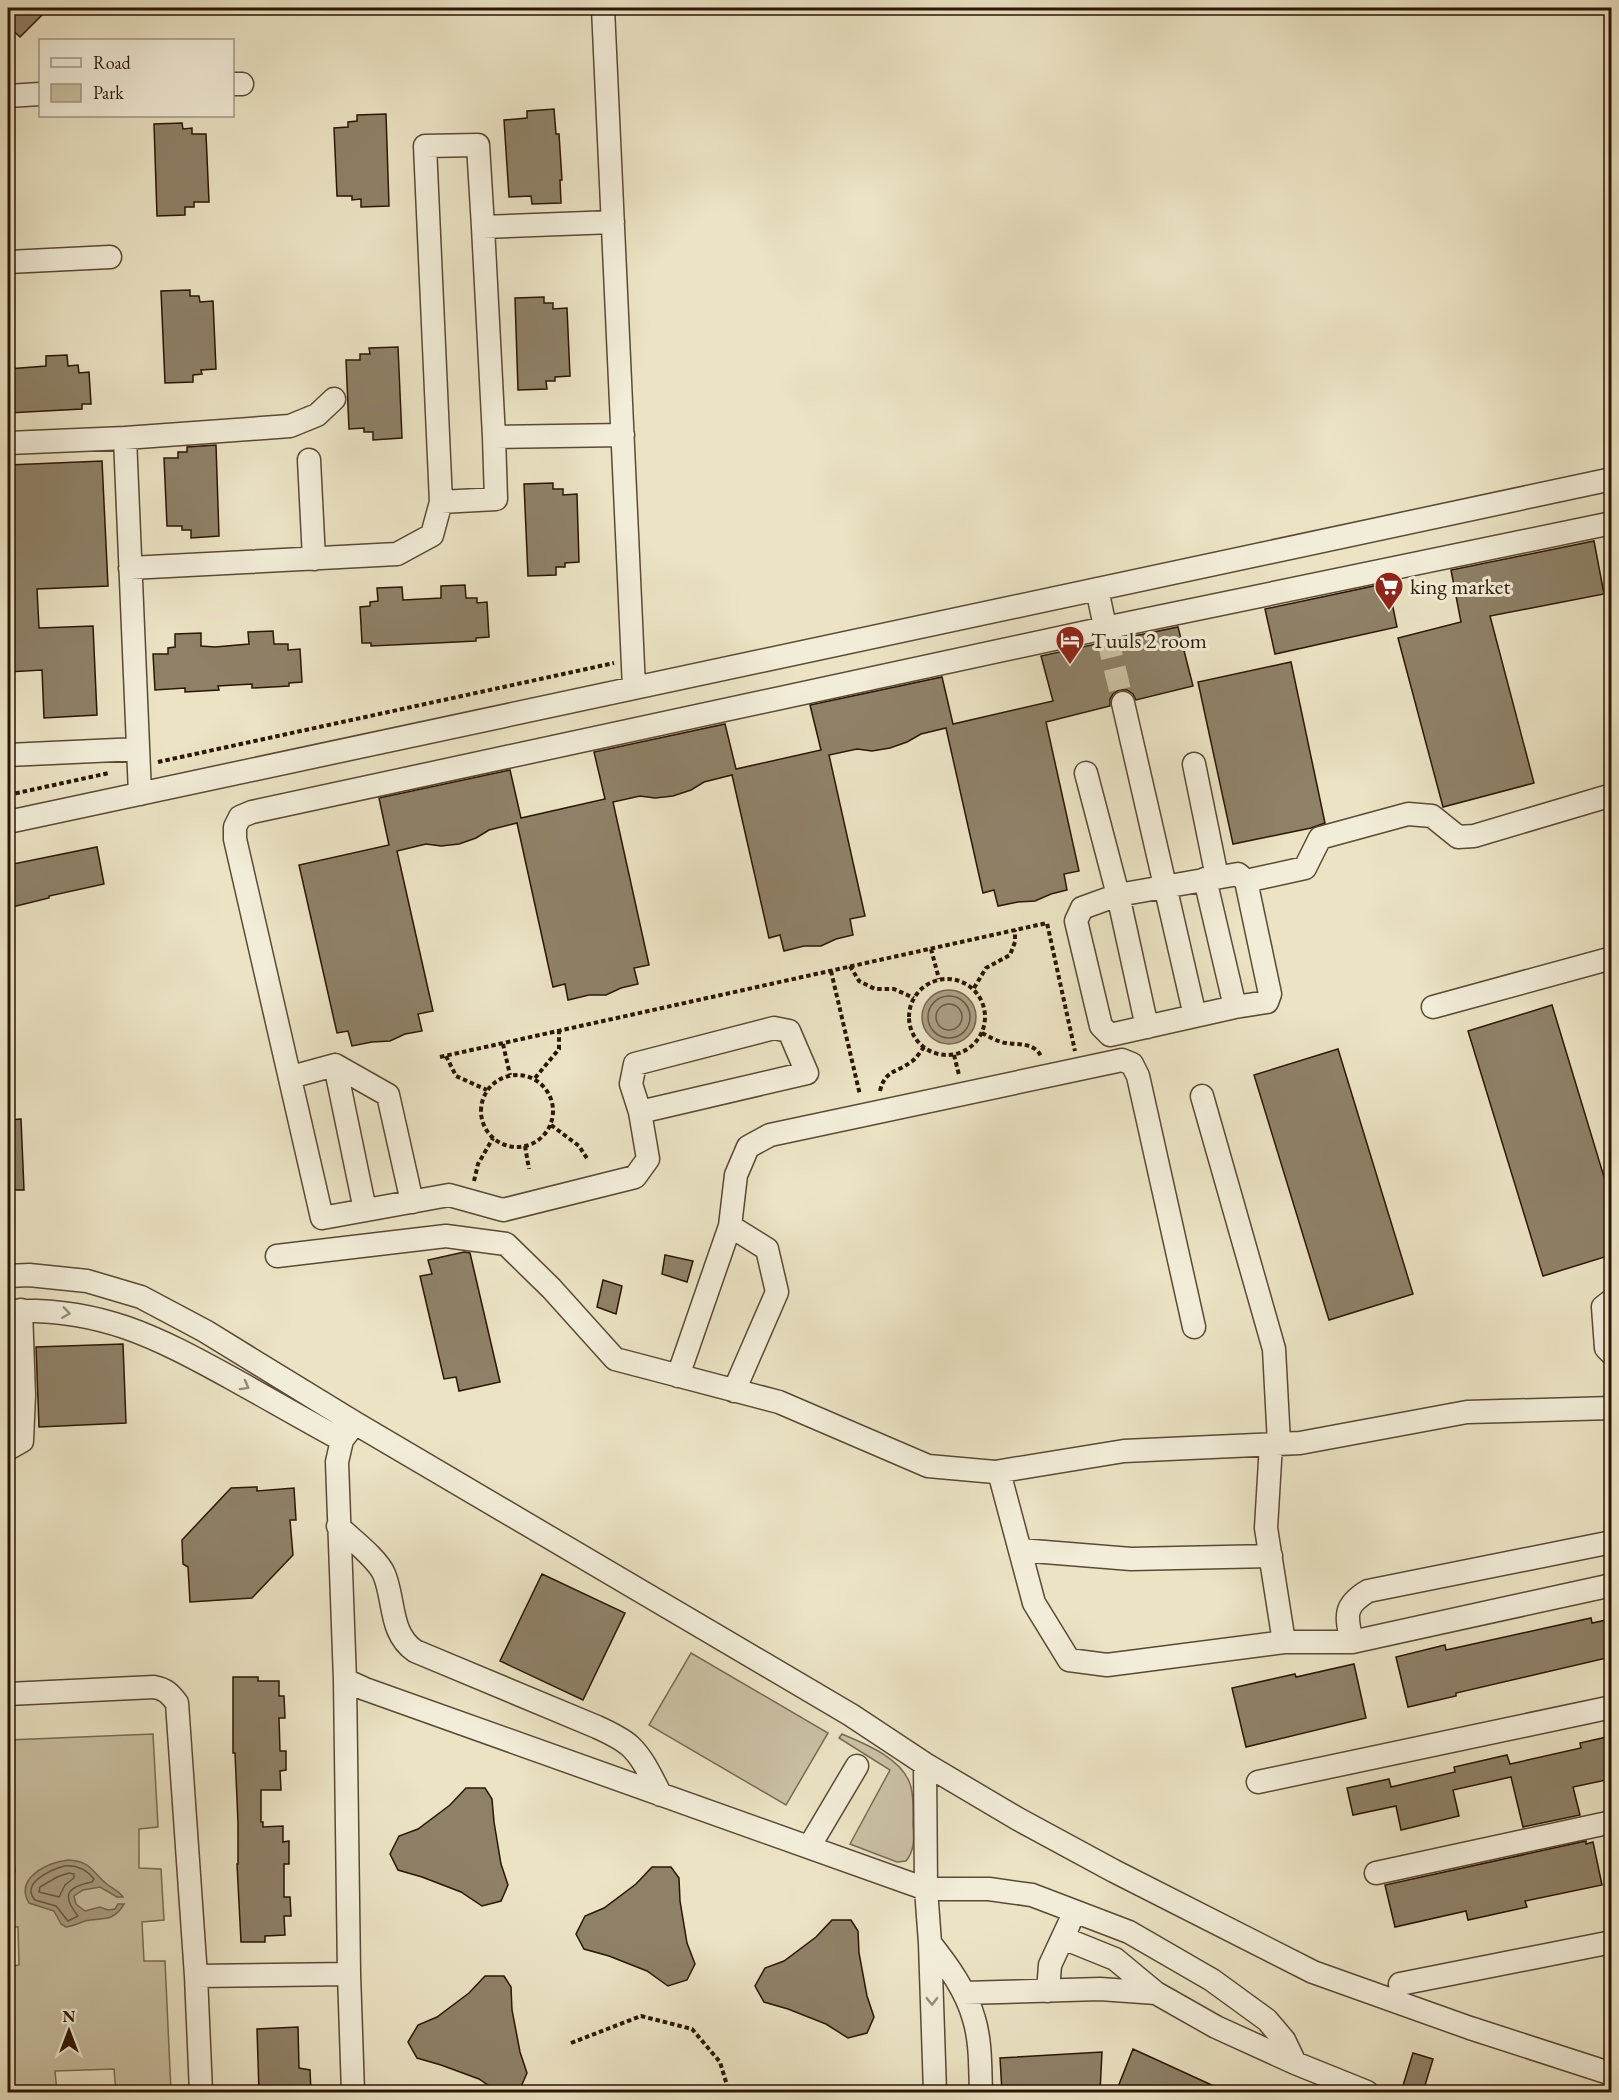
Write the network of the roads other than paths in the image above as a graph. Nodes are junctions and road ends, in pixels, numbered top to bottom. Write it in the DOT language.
graph roads {
  1 [pos="603,8"];
  2 [pos="39,94"];
  3 [pos="8,96"];
  4 [pos="613,222"];
  5 [pos="483,227"];
  6 [pos="110,258"];
  7 [pos="8,262"];
  8 [pos="334,399"];
  9 [pos="623,435"];
  10 [pos="494,437"];
  11 [pos="125,438"];
  12 [pos="8,443"];
  13 [pos="309,460"];
  14 [pos="1611,479"];
  15 [pos="441,502"];
  16 [pos="1611,523"];
  17 [pos="314,559"];
  18 [pos="130,568"];
  19 [pos="1097,589"];
  20 [pos="1106,632"];
  21 [pos="634,688"];
  22 [pos="1123,703"];
  23 [pos="8,755"];
  24 [pos="139,758"];
  25 [pos="1194,764"];
  26 [pos="1086,773"];
  27 [pos="140,794"];
  28 [pos="1611,795"];
  29 [pos="8,822"];
  30 [pos="1211,878"];
  31 [pos="1246,880"];
  32 [pos="1165,885"];
  33 [pos="1118,895"];
  34 [pos="1611,958"];
  35 [pos="1235,1007"];
  36 [pos="1433,1007"];
  37 [pos="1195,1016"];
  38 [pos="1147,1027"];
  39 [pos="335,1065"];
  40 [pos="291,1077"];
  41 [pos="1202,1096"];
  42 [pos="640,1112"];
  43 [pos="412,1202"];
  44 [pos="365,1210"];
  45 [pos="730,1226"];
  46 [pos="277,1256"];
  47 [pos="8,1276"];
  48 [pos="1611,1300"];
  49 [pos="14,1311"];
  50 [pos="1194,1327"];
  51 [pos="1611,1354"];
  52 [pos="678,1376"];
  53 [pos="734,1391"];
  54 [pos="16,1395"];
  55 [pos="1611,1408"];
  56 [pos="349,1431"];
  57 [pos="1275,1444"];
  58 [pos="8,1449"];
  59 [pos="999,1472"];
  60 [pos="338,1526"];
  61 [pos="1611,1542"];
  62 [pos="1020,1550"];
  63 [pos="1271,1556"];
  64 [pos="1611,1585"];
  65 [pos="1284,1642"];
  66 [pos="1352,1642"];
  67 [pos="345,1680"];
  68 [pos="8,1694"];
  69 [pos="1611,1707"];
  70 [pos="925,1764"];
  71 [pos="858,1766"];
  72 [pos="1258,1782"];
  73 [pos="661,1795"];
  74 [pos="1611,1822"];
  75 [pos="809,1847"];
  76 [pos="1376,1873"];
  77 [pos="926,1888"];
  78 [pos="1074,1912"];
  79 [pos="1063,1938"];
  80 [pos="1611,1942"];
  81 [pos="930,1943"];
  82 [pos="349,1974"];
  83 [pos="196,1977"];
  84 [pos="1400,1984"];
  85 [pos="1048,1991"];
  86 [pos="964,1993"];
  87 [pos="1155,1993"];
  88 [pos="1295,2063"];
  89 [pos="1611,2074"];
  90 [pos="201,2092"];
  91 [pos="353,2092"];
  92 [pos="935,2092"];
  93 [pos="981,2092"];
  94 [pos="1366,2092"];
  1 -- 4 [label="street"];
  2 -- 3 [label="street"];
  4 -- 5 [label="street"];
  4 -- 9 [label="street"];
  5 -- 10 [label="street"];
  5 -- 15 [label="street"];
  6 -- 7 [label="street"];
  8 -- 11 [label="street"];
  9 -- 10 [label="street"];
  9 -- 21 [label="street"];
  10 -- 15 [label="street"];
  11 -- 12 [label="street"];
  11 -- 18 [label="street"];
  13 -- 17 [label="street"];
  14 -- 19 [label="street"];
  15 -- 17 [label="street"];
  16 -- 20 [label="street"];
  17 -- 18 [label="street"];
  18 -- 24 [label="street"];
  19 -- 20 [label="street"];
  19 -- 21 [label="street"];
  20 -- 40 [label="street"];
  21 -- 27 [label="street"];
  22 -- 32 [label="street"];
  23 -- 24 [label="street"];
  24 -- 27 [label="street"];
  25 -- 30 [label="street"];
  26 -- 33 [label="street"];
  27 -- 29 [label="street"];
  28 -- 31 [label="street"];
  30 -- 31 [label="street"];
  30 -- 32 [label="street"];
  30 -- 35 [label="street"];
  31 -- 35 [label="street"];
  32 -- 33 [label="street"];
  32 -- 37 [label="street"];
  33 -- 38 [label="street"];
  33 -- 38 [label="street"];
  34 -- 36 [label="street"];
  35 -- 37 [label="street"];
  37 -- 38 [label="street"];
  39 -- 40 [label="street"];
  39 -- 43 [label="street"];
  39 -- 44 [label="street"];
  40 -- 44 [label="street"];
  41 -- 57 [label="street"];
  42 -- 42 [label="street"];
  42 -- 43 [label="street"];
  43 -- 44 [label="street"];
  45 -- 50 [label="street"];
  45 -- 52 [label="street"];
  45 -- 53 [label="street"];
  46 -- 52 [label="street"];
  47 -- 56 [label="street"];
  48 -- 51 [label="street"];
  49 -- 54 [label="street"];
  49 -- 56 [label="street, one-way"];
  52 -- 53 [label="street"];
  53 -- 59 [label="street"];
  54 -- 58 [label="street"];
  55 -- 57 [label="street"];
  56 -- 60 [label="street"];
  56 -- 70 [label="street"];
  57 -- 59 [label="street"];
  57 -- 63 [label="street"];
  59 -- 62 [label="street"];
  60 -- 67 [label="street"];
  60 -- 73 [label="street"];
  61 -- 66 [label="street"];
  62 -- 63 [label="street"];
  62 -- 65 [label="street"];
  63 -- 65 [label="street"];
  64 -- 66 [label="street"];
  65 -- 66 [label="street"];
  67 -- 73 [label="street"];
  67 -- 82 [label="street"];
  68 -- 83 [label="street"];
  69 -- 72 [label="street"];
  70 -- 77 [label="street"];
  70 -- 89 [label="street"];
  71 -- 75 [label="street"];
  73 -- 75 [label="street"];
  74 -- 76 [label="street"];
  75 -- 77 [label="street"];
  77 -- 78 [label="street"];
  77 -- 81 [label="street"];
  78 -- 79 [label="street"];
  78 -- 88 [label="street"];
  79 -- 85 [label="street"];
  79 -- 87 [label="street"];
  80 -- 84 [label="street"];
  81 -- 86 [label="street"];
  81 -- 92 [label="street, one-way"];
  82 -- 83 [label="street"];
  82 -- 91 [label="street"];
  83 -- 90 [label="street"];
  85 -- 86 [label="street"];
  85 -- 87 [label="street"];
  86 -- 93 [label="street"];
  87 -- 88 [label="street"];
  88 -- 94 [label="street"];
}
